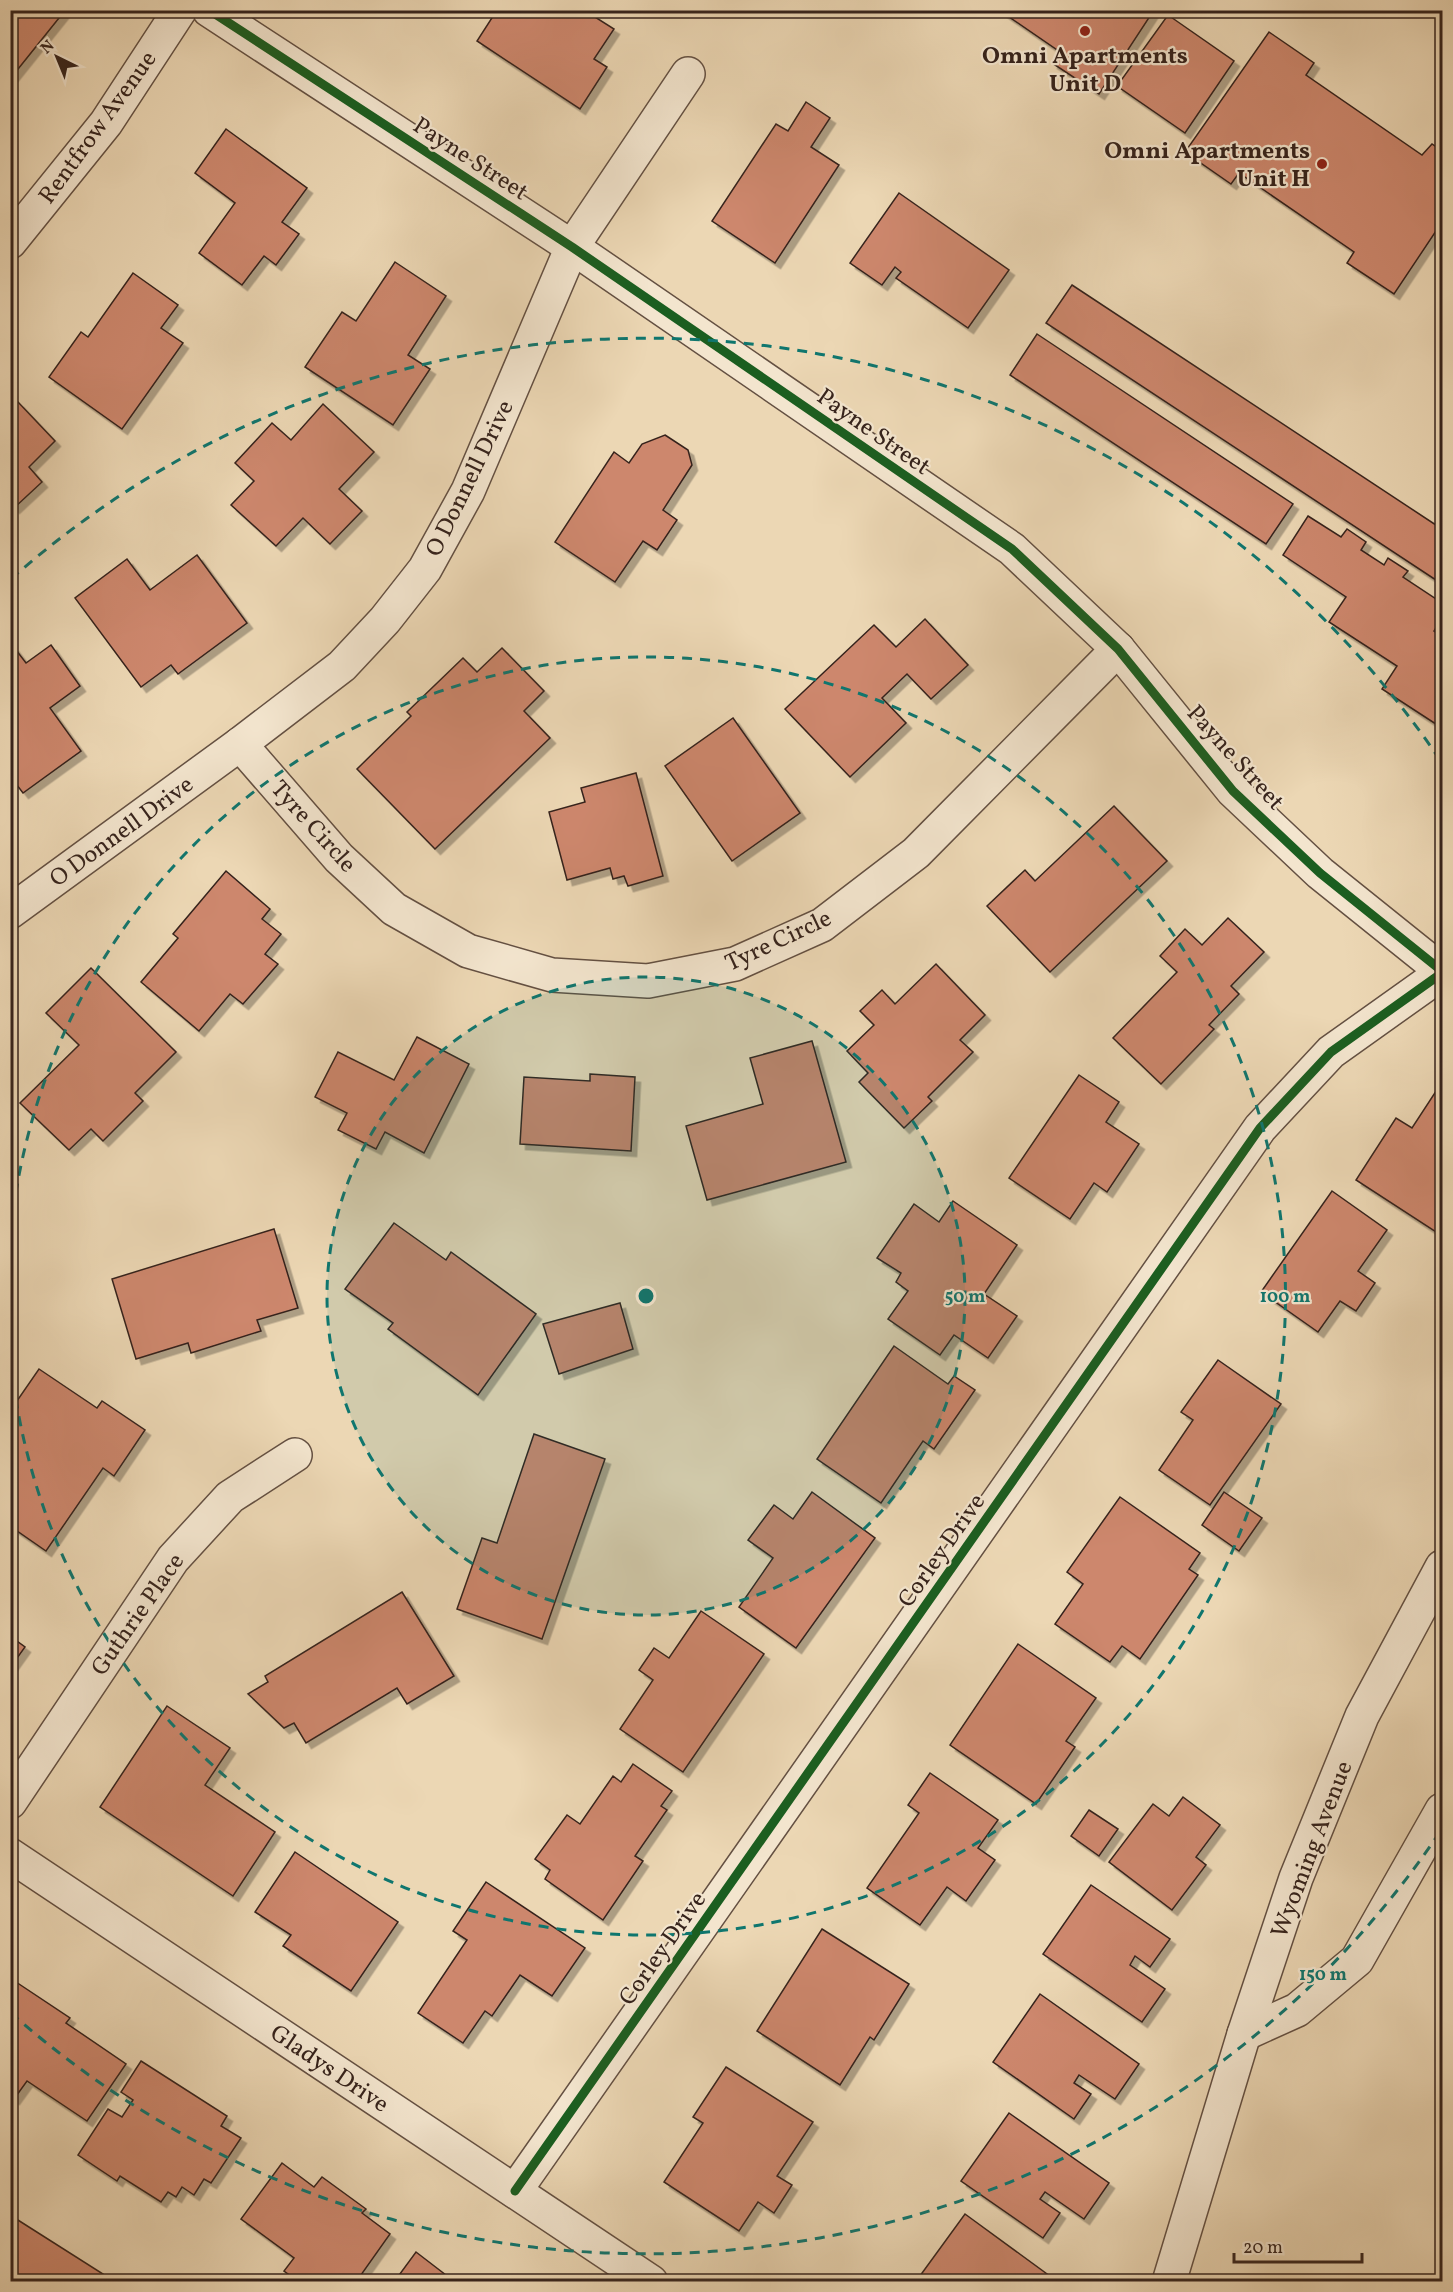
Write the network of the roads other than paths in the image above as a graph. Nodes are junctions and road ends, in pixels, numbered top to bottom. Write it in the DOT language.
graph roads {
  1 [pos="180,10"];
  2 [pos="209,10"];
  3 [pos="688,74"];
  4 [pos="10,242"];
  5 [pos="572,247"];
  6 [pos="1118,649"];
  7 [pos="240,744"];
  8 [pos="10,912"];
  9 [pos="1443,972"];
  10 [pos="295,1455"];
  11 [pos="1443,1568"];
  12 [pos="10,1802"];
  13 [pos="1443,1810"];
  14 [pos="10,1855"];
  15 [pos="1244,2034"];
  16 [pos="515,2192"];
  17 [pos="651,2282"];
  18 [pos="1169,2282"];
  1 -- 4 [label="street, Rentfrow Avenue"];
  2 -- 5 [label="street, Payne Street"];
  3 -- 5 [label="street, O Donnell Drive"];
  5 -- 6 [label="street, Payne Street"];
  5 -- 7 [label="street, O Donnell Drive"];
  6 -- 7 [label="street, Tyre Circle"];
  6 -- 9 [label="street, Payne Street"];
  7 -- 8 [label="street, O Donnell Drive"];
  9 -- 16 [label="street, Corley Drive"];
  10 -- 12 [label="street, Guthrie Place"];
  11 -- 15 [label="street, Wyoming Avenue"];
  13 -- 15 [label="street"];
  14 -- 16 [label="street, Gladys Drive"];
  15 -- 18 [label="street, Wyoming Avenue"];
  16 -- 17 [label="street, Gladys Drive"];
}
